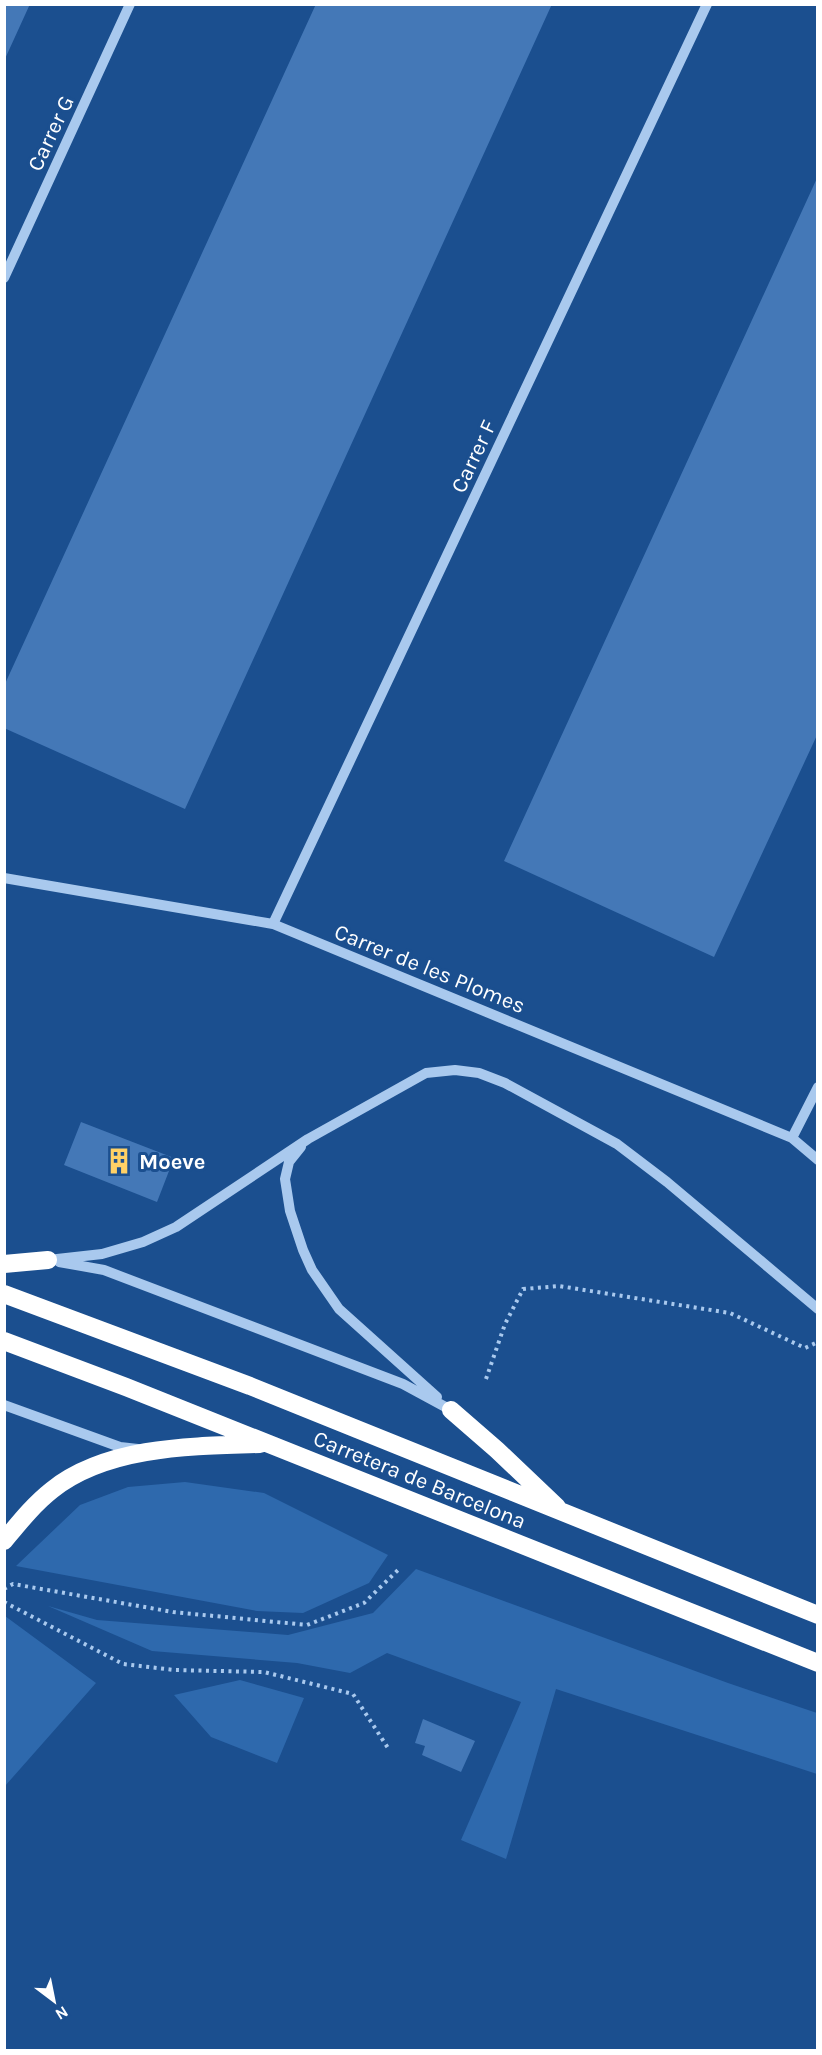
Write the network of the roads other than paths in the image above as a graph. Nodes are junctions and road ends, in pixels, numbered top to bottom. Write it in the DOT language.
graph roads {
  1 [pos="130,4"];
  2 [pos="707,4"];
  3 [pos="4,278"];
  4 [pos="4,878"];
  5 [pos="273,924"];
  6 [pos="818,1086"];
  7 [pos="792,1138"];
  8 [pos="308,1139"];
  9 [pos="818,1160"];
  10 [pos="48,1260"];
  11 [pos="4,1264"];
  12 [pos="4,1294"];
  13 [pos="818,1309"];
  14 [pos="4,1341"];
  15 [pos="4,1405"];
  16 [pos="451,1410"];
  17 [pos="270,1444"];
  18 [pos="152,1451"];
  19 [pos="565,1514"];
  20 [pos="4,1541"];
  21 [pos="818,1615"];
  22 [pos="818,1663"];
  1 -- 3 [label="street, Carrer G"];
  2 -- 5 [label="street, Carrer F"];
  4 -- 5 [label="street, Carrer de les Plomes"];
  5 -- 7 [label="street, Carrer de les Plomes"];
  6 -- 7 [label="street"];
  7 -- 9 [label="street, Carrer de les Plomes"];
  8 -- 10 [label="street"];
  8 -- 13 [label="street"];
  8 -- 16 [label="street"];
  10 -- 11 [label="highway"];
  10 -- 16 [label="street"];
  12 -- 19 [label="highway, Carretera de Barcelona"];
  14 -- 17 [label="highway, Carretera de Barcelona"];
  15 -- 18 [label="street"];
  16 -- 19 [label="highway"];
  17 -- 18 [label="highway"];
  17 -- 22 [label="highway, Carretera de Barcelona"];
  18 -- 20 [label="highway"];
  19 -- 21 [label="highway, Carretera de Barcelona"];
}
